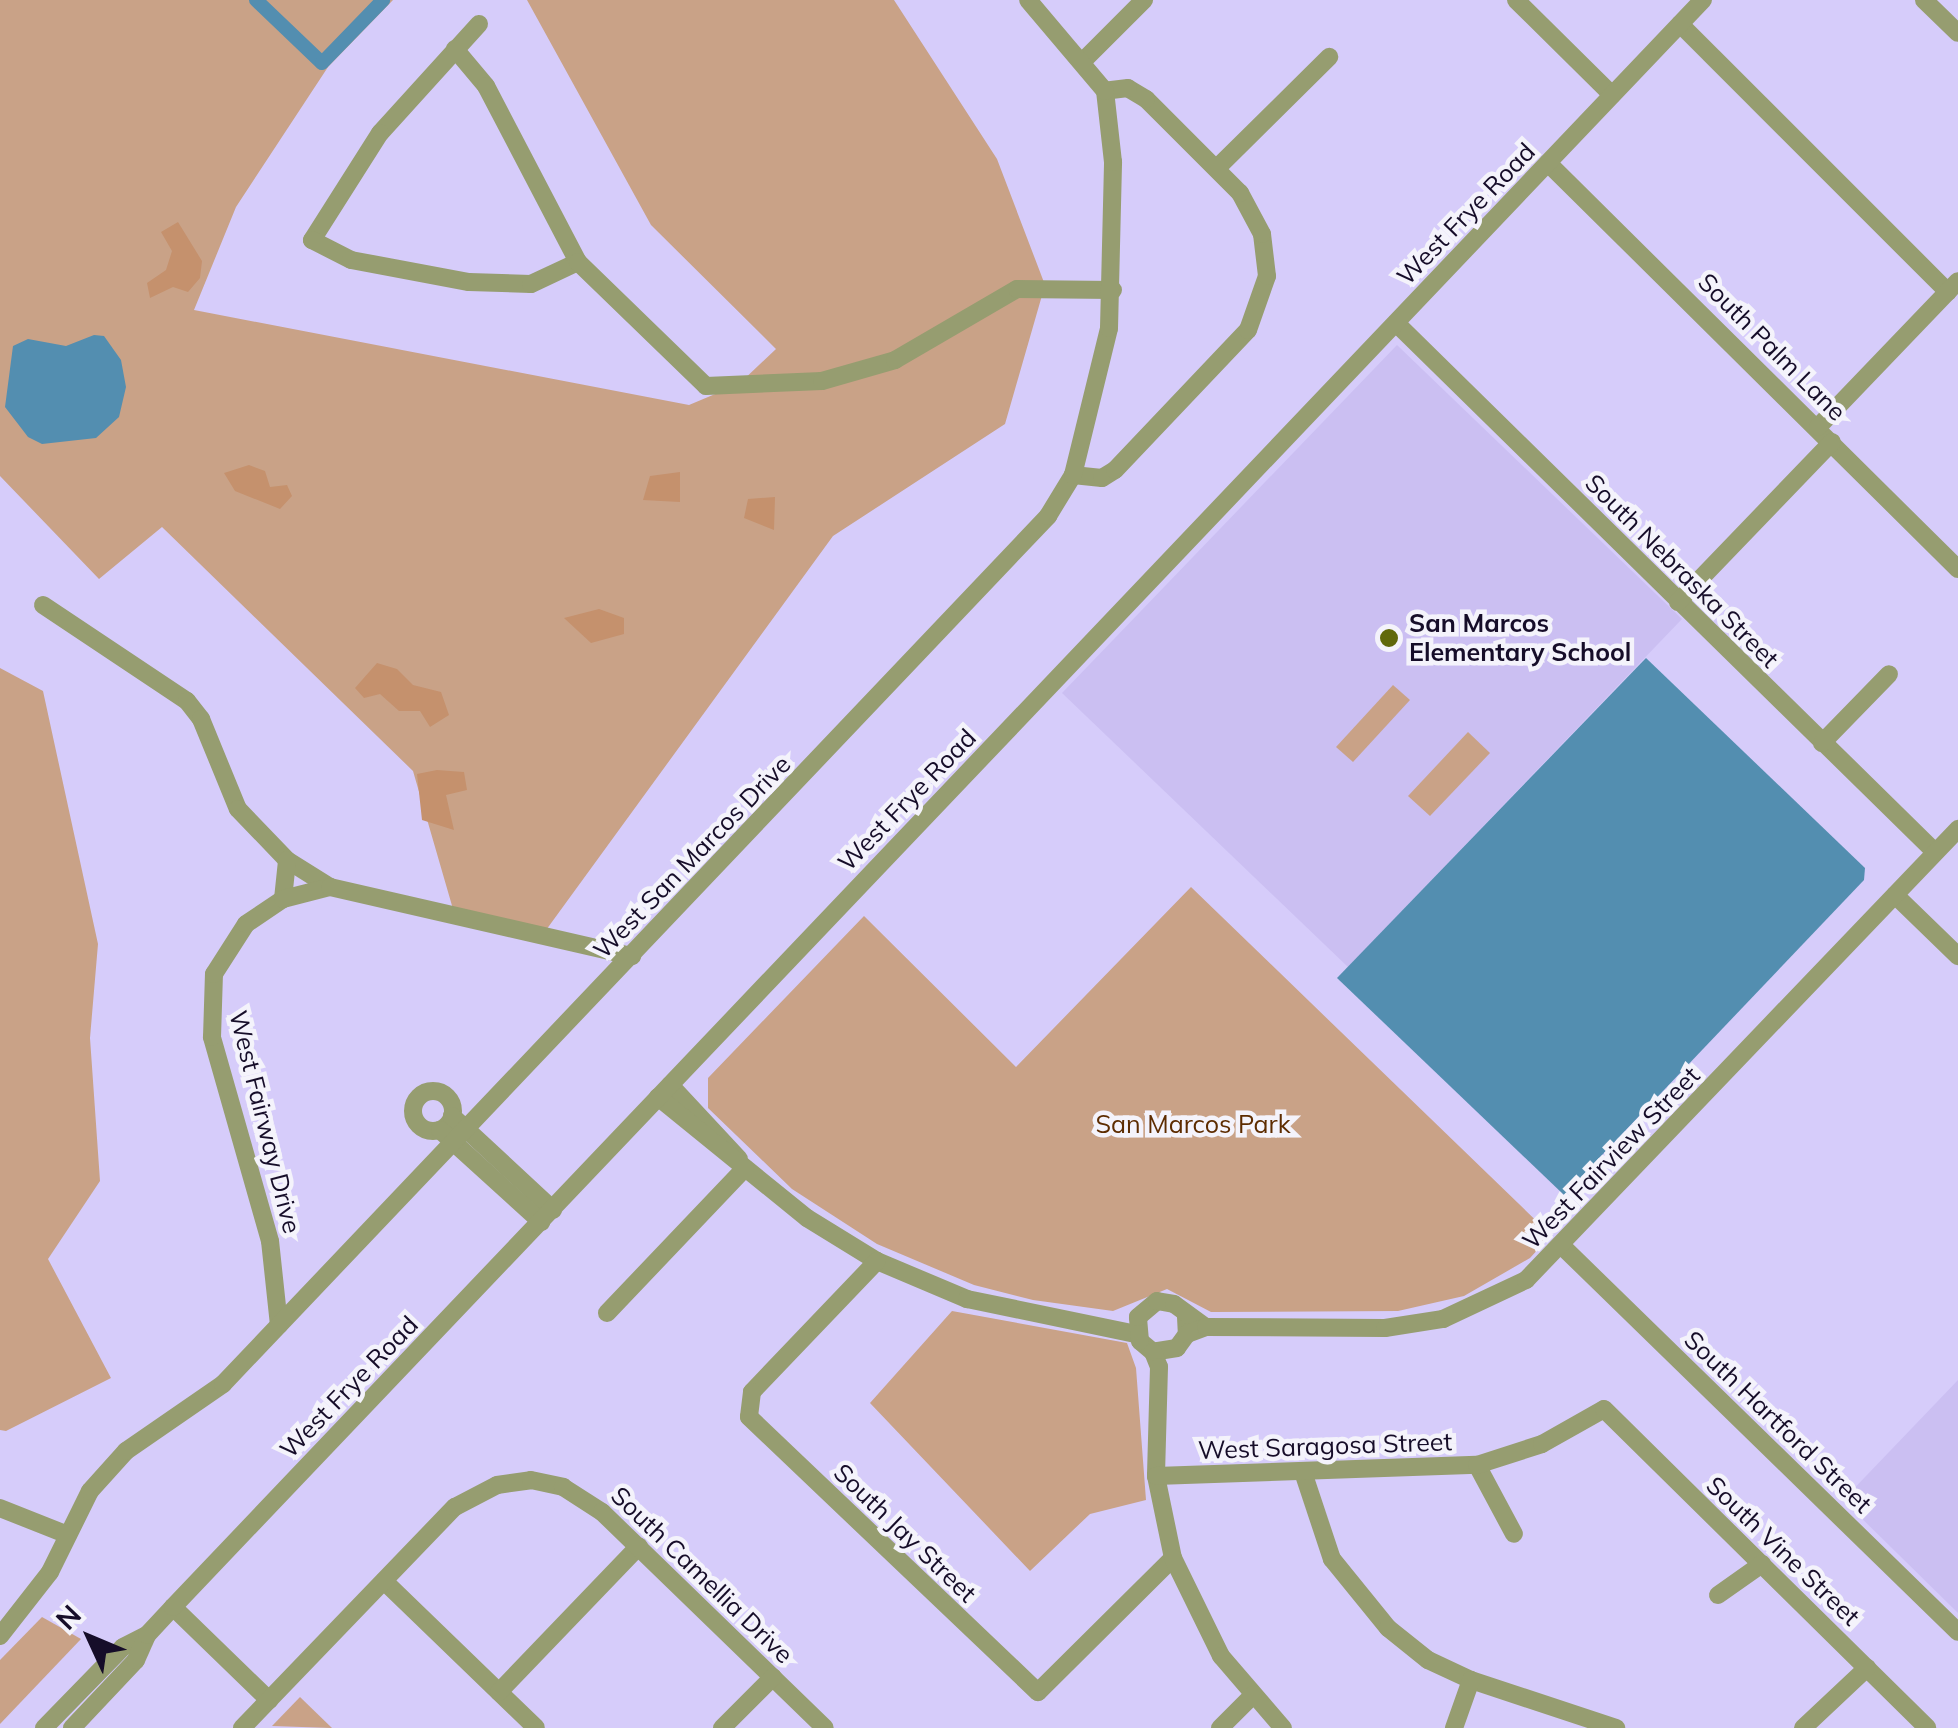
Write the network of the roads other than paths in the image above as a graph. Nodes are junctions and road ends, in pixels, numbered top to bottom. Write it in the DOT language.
graph roads {
  1 [pos="1028,0"];
  2 [pos="1144,0"];
  3 [pos="1516,0"];
  4 [pos="1703,0"];
  5 [pos="1924,0"];
  6 [pos="479,24"];
  7 [pos="1680,24"];
  8 [pos="1958,33"];
  9 [pos="455,49"];
  10 [pos="1329,57"];
  11 [pos="1084,60"];
  12 [pos="1105,91"];
  13 [pos="1612,96"];
  14 [pos="1548,163"];
  15 [pos="1217,168"];
  16 [pos="578,262"];
  17 [pos="1953,286"];
  18 [pos="1113,290"];
  19 [pos="1396,323"];
  20 [pos="1818,427"];
  21 [pos="1832,442"];
  22 [pos="1073,475"];
  23 [pos="1956,562"];
  24 [pos="1678,602"];
  25 [pos="43,604"];
  26 [pos="1889,674"];
  27 [pos="1822,743"];
  28 [pos="1958,829"];
  29 [pos="1936,852"];
  30 [pos="287,860"];
  31 [pos="330,887"];
  32 [pos="1895,895"];
  33 [pos="283,899"];
  34 [pos="632,956"];
  35 [pos="1958,956"];
  36 [pos="664,1091"];
  37 [pos="446,1123"];
  38 [pos="461,1137"];
  39 [pos="745,1168"];
  40 [pos="547,1216"];
  41 [pos="1564,1248"];
  42 [pos="877,1261"];
  43 [pos="607,1313"];
  44 [pos="280,1325"];
  45 [pos="1186,1325"];
  46 [pos="1131,1326"];
  47 [pos="1160,1357"];
  48 [pos="1604,1409"];
  49 [pos="1477,1465"];
  50 [pos="1304,1472"];
  51 [pos="1156,1476"];
  52 [pos="0,1508"];
  53 [pos="1514,1534"];
  54 [pos="68,1535"];
  55 [pos="639,1546"];
  56 [pos="1173,1558"];
  57 [pos="1762,1564"];
  58 [pos="384,1580"];
  59 [pos="1718,1595"];
  60 [pos="173,1607"];
  61 [pos="1958,1632"];
  62 [pos="147,1635"];
  63 [pos="0,1636"];
  64 [pos="1867,1668"];
  65 [pos="773,1677"];
  66 [pos="1471,1680"];
  67 [pos="499,1692"];
  68 [pos="1253,1695"];
  69 [pos="269,1700"];
  70 [pos="44,1728"];
  71 [pos="72,1728"];
  72 [pos="242,1728"];
  73 [pos="536,1728"];
  74 [pos="722,1728"];
  75 [pos="825,1728"];
  76 [pos="1220,1728"];
  77 [pos="1283,1728"];
  78 [pos="1454,1728"];
  79 [pos="1616,1728"];
  80 [pos="1804,1728"];
  81 [pos="1927,1728"];
  1 -- 11 [label="street, West San Marcos Drive"];
  2 -- 11 [label="street"];
  3 -- 13 [label="street"];
  4 -- 7 [label="street, West Frye Road"];
  5 -- 8 [label="street"];
  6 -- 9 [label="street"];
  7 -- 13 [label="street, West Frye Road"];
  7 -- 17 [label="street"];
  9 -- 16 [label="street"];
  9 -- 16 [label="street"];
  10 -- 15 [label="street"];
  11 -- 12 [label="street, West San Marcos Drive"];
  12 -- 15 [label="street"];
  12 -- 18 [label="street, West San Marcos Drive"];
  13 -- 14 [label="street, West Frye Road"];
  14 -- 19 [label="street, West Frye Road"];
  14 -- 20 [label="street, South Palm Lane"];
  15 -- 22 [label="street"];
  16 -- 18 [label="street"];
  17 -- 20 [label="street"];
  18 -- 22 [label="street, West San Marcos Drive"];
  19 -- 24 [label="street, South Nebraska Street"];
  19 -- 36 [label="street, West Frye Road"];
  20 -- 21 [label="street, South Palm Lane"];
  21 -- 23 [label="street, South Palm Lane"];
  21 -- 24 [label="street"];
  22 -- 34 [label="street, West San Marcos Drive"];
  24 -- 27 [label="street, South Nebraska Street"];
  25 -- 30 [label="street"];
  26 -- 27 [label="street"];
  27 -- 29 [label="street, South Nebraska Street"];
  28 -- 29 [label="street, West Fairview Street"];
  29 -- 32 [label="street, West Fairview Street"];
  30 -- 31 [label="street"];
  30 -- 33 [label="street"];
  31 -- 33 [label="street, West Fairway Drive"];
  31 -- 34 [label="street, West Fairway Drive"];
  32 -- 35 [label="street"];
  32 -- 41 [label="street, West Fairview Street"];
  33 -- 44 [label="street, West Fairway Drive"];
  34 -- 38 [label="street, West San Marcos Drive"];
  36 -- 39 [label="street"];
  36 -- 40 [label="street, West Frye Road"];
  37 -- 38 [label="street"];
  38 -- 40 [label="street"];
  38 -- 44 [label="street, West San Marcos Drive"];
  39 -- 42 [label="street"];
  39 -- 43 [label="street"];
  40 -- 60 [label="street, West Frye Road"];
  41 -- 45 [label="street, West Fairview Street"];
  41 -- 61 [label="street, South Hartford Street"];
  42 -- 46 [label="street"];
  42 -- 56 [label="street, South Jay Street"];
  44 -- 54 [label="street, West San Marcos Drive"];
  45 -- 46 [label="street"];
  45 -- 47 [label="street"];
  46 -- 47 [label="street"];
  47 -- 51 [label="street"];
  48 -- 49 [label="street, West Saragosa Street"];
  48 -- 57 [label="street, South Vine Street"];
  49 -- 50 [label="street, West Saragosa Street"];
  49 -- 53 [label="street"];
  50 -- 51 [label="street, West Saragosa Street"];
  50 -- 66 [label="street"];
  51 -- 56 [label="street"];
  52 -- 54 [label="street"];
  54 -- 63 [label="street, West San Marcos Drive"];
  55 -- 58 [label="street, South Camellia Drive"];
  55 -- 65 [label="street, South Camellia Drive"];
  55 -- 67 [label="street"];
  56 -- 68 [label="street"];
  57 -- 59 [label="street"];
  57 -- 64 [label="street, South Vine Street"];
  58 -- 67 [label="street"];
  58 -- 69 [label="street"];
  60 -- 62 [label="street, West Frye Road"];
  60 -- 69 [label="street"];
  62 -- 70 [label="street, West Frye Road"];
  62 -- 71 [label="street, West Frye Road"];
  64 -- 80 [label="street"];
  64 -- 81 [label="street, South Vine Street"];
  65 -- 74 [label="street"];
  65 -- 75 [label="street, South Camellia Drive"];
  66 -- 78 [label="street"];
  66 -- 79 [label="street"];
  67 -- 73 [label="street"];
  68 -- 76 [label="street"];
  68 -- 77 [label="street"];
  69 -- 72 [label="street"];
}
